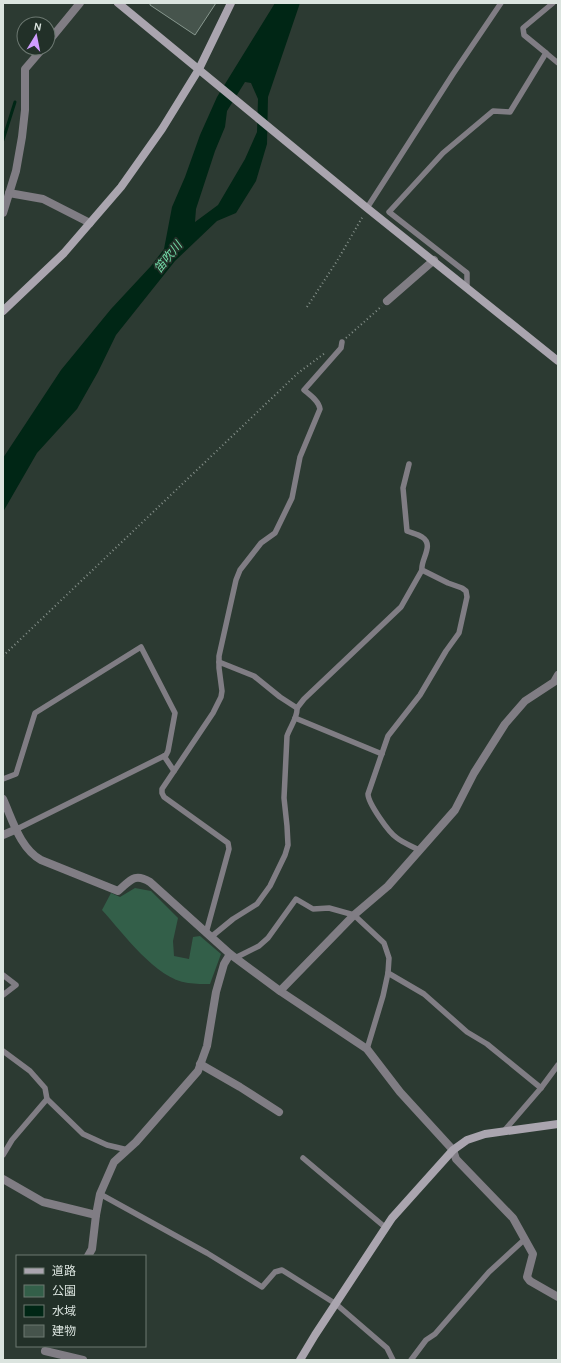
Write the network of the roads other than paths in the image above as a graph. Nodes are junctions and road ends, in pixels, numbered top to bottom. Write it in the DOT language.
graph roads {
  1 [pos="80,3"];
  2 [pos="118,3"];
  3 [pos="231,3"];
  4 [pos="501,3"];
  5 [pos="553,3"];
  6 [pos="56,32"];
  7 [pos="546,53"];
  8 [pos="36,56"];
  9 [pos="558,63"];
  10 [pos="201,71"];
  11 [pos="9,193"];
  12 [pos="367,208"];
  13 [pos="3,210"];
  14 [pos="90,223"];
  15 [pos="434,260"];
  16 [pos="467,287"];
  17 [pos="387,302"];
  18 [pos="3,311"];
  19 [pos="342,342"];
  20 [pos="558,361"];
  21 [pos="409,464"];
  22 [pos="422,570"];
  23 [pos="219,662"];
  24 [pos="558,675"];
  25 [pos="297,708"];
  26 [pos="295,718"];
  27 [pos="382,754"];
  28 [pos="164,756"];
  29 [pos="174,771"];
  30 [pos="3,779"];
  31 [pos="3,799"];
  32 [pos="17,829"];
  33 [pos="3,835"];
  34 [pos="419,850"];
  35 [pos="354,915"];
  36 [pos="209,935"];
  37 [pos="232,956"];
  38 [pos="388,972"];
  39 [pos="3,975"];
  40 [pos="280,991"];
  41 [pos="3,995"];
  42 [pos="367,1049"];
  43 [pos="3,1051"];
  44 [pos="200,1064"];
  45 [pos="558,1065"];
  46 [pos="541,1088"];
  47 [pos="47,1099"];
  48 [pos="279,1112"];
  49 [pos="558,1124"];
  50 [pos="504,1131"];
  51 [pos="128,1150"];
  52 [pos="453,1150"];
  53 [pos="3,1156"];
  54 [pos="303,1158"];
  55 [pos="3,1179"];
  56 [pos="100,1194"];
  57 [pos="96,1215"];
  58 [pos="386,1228"];
  59 [pos="525,1239"];
  60 [pos="89,1255"];
  61 [pos="558,1297"];
  62 [pos="336,1304"];
  63 [pos="46,1349"];
  64 [pos="42,1360"];
  65 [pos="83,1360"];
  66 [pos="300,1360"];
  67 [pos="394,1360"];
  68 [pos="411,1360"];
  1 -- 6 [label="street"];
  2 -- 10 [label="street"];
  3 -- 10 [label="street"];
  4 -- 12 [label="lane"];
  5 -- 7 [label="lane"];
  7 -- 9 [label="lane"];
  7 -- 16 [label="lane"];
  8 -- 11 [label="street"];
  10 -- 12 [label="street"];
  10 -- 14 [label="street"];
  11 -- 13 [label="street"];
  11 -- 14 [label="street"];
  12 -- 15 [label="street"];
  14 -- 18 [label="street"];
  15 -- 16 [label="street"];
  15 -- 17 [label="street"];
  16 -- 20 [label="street"];
  19 -- 23 [label="lane"];
  21 -- 22 [label="lane"];
  22 -- 25 [label="lane"];
  22 -- 27 [label="lane"];
  23 -- 25 [label="lane"];
  23 -- 29 [label="lane"];
  24 -- 34 [label="street"];
  25 -- 26 [label="lane"];
  26 -- 27 [label="lane"];
  26 -- 36 [label="lane"];
  27 -- 34 [label="lane"];
  28 -- 29 [label="lane"];
  28 -- 30 [label="lane"];
  28 -- 32 [label="lane"];
  29 -- 36 [label="lane"];
  31 -- 32 [label="street"];
  32 -- 33 [label="street"];
  32 -- 36 [label="street"];
  34 -- 35 [label="street"];
  35 -- 37 [label="lane"];
  35 -- 38 [label="lane"];
  35 -- 40 [label="street"];
  36 -- 37 [label="street"];
  37 -- 40 [label="street"];
  37 -- 44 [label="street"];
  38 -- 42 [label="lane"];
  38 -- 46 [label="lane"];
  39 -- 41 [label="lane"];
  40 -- 42 [label="street"];
  42 -- 52 [label="street"];
  43 -- 47 [label="lane"];
  44 -- 48 [label="street"];
  44 -- 51 [label="street"];
  45 -- 46 [label="lane"];
  46 -- 50 [label="lane"];
  47 -- 51 [label="lane"];
  47 -- 53 [label="lane"];
  49 -- 50 [label="street"];
  50 -- 52 [label="street"];
  51 -- 56 [label="street"];
  52 -- 58 [label="street"];
  52 -- 59 [label="street"];
  54 -- 58 [label="lane"];
  55 -- 57 [label="street"];
  56 -- 57 [label="street"];
  56 -- 62 [label="lane"];
  57 -- 60 [label="street"];
  58 -- 62 [label="street"];
  59 -- 61 [label="street"];
  59 -- 68 [label="lane"];
  62 -- 66 [label="street"];
  62 -- 67 [label="lane"];
  63 -- 64 [label="street"];
  63 -- 65 [label="street"];
}
